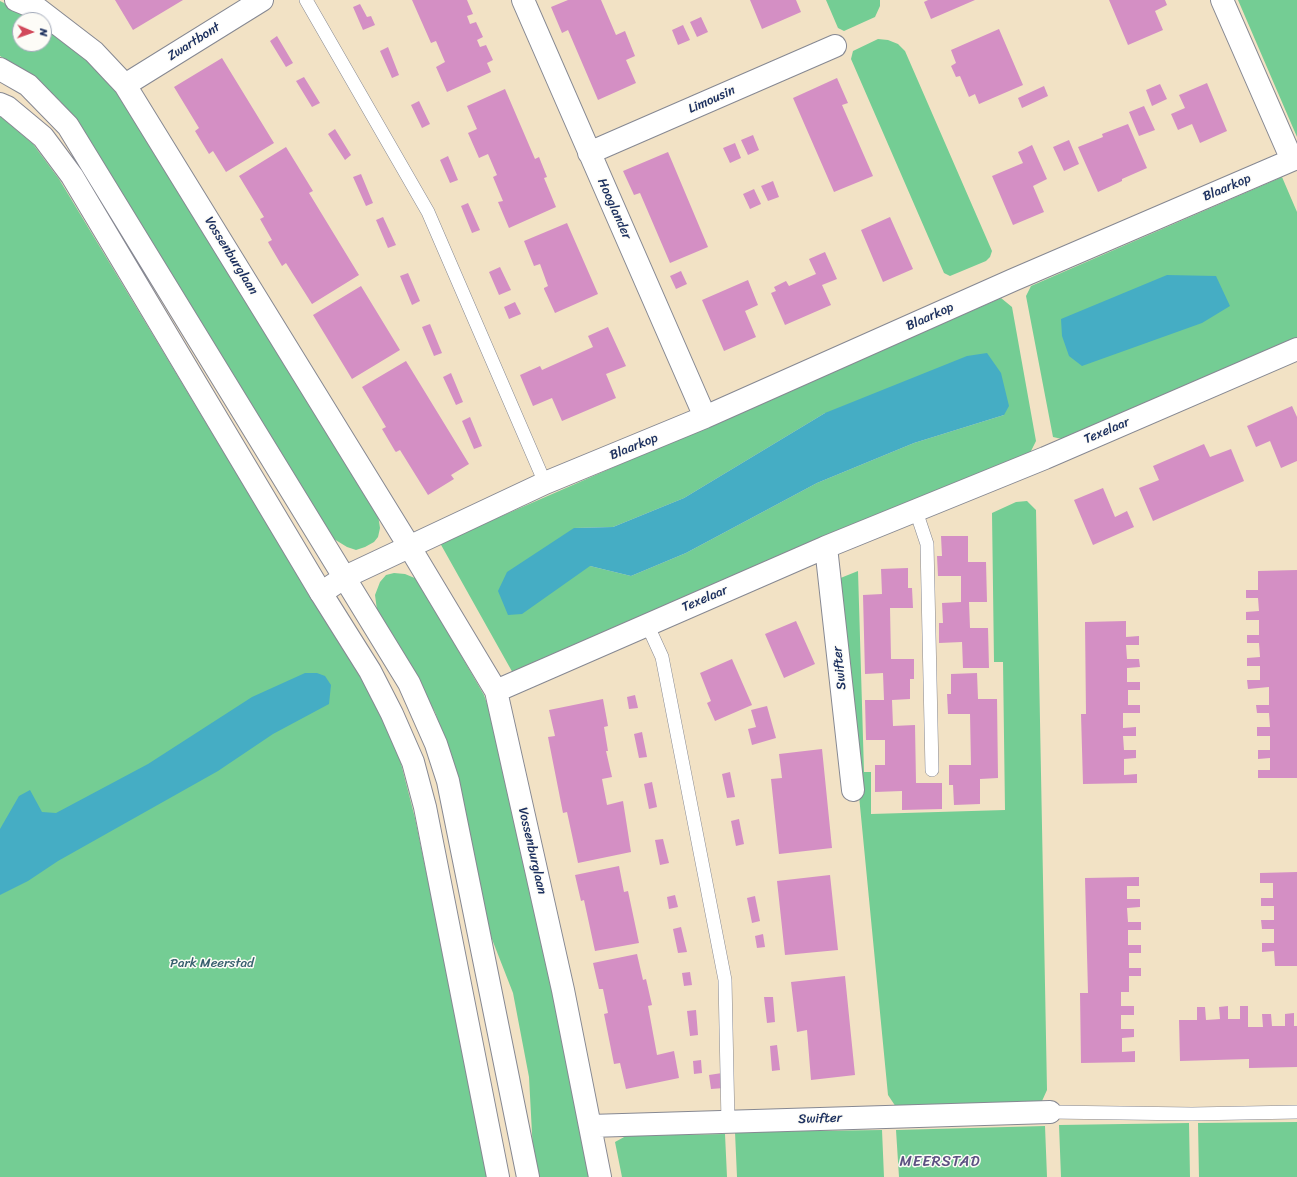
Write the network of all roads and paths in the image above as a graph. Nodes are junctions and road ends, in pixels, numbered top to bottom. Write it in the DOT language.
graph roads {
  1 [pos="16,0"];
  2 [pos="262,0"];
  3 [pos="306,0"];
  4 [pos="523,0"];
  5 [pos="1222,0"];
  6 [pos="835,46"];
  7 [pos="0,69"];
  8 [pos="125,85"];
  9 [pos="0,104"];
  10 [pos="589,153"];
  11 [pos="1297,349"];
  12 [pos="705,417"];
  13 [pos="545,483"];
  14 [pos="916,511"];
  15 [pos="410,546"];
  16 [pos="826,547"];
  17 [pos="345,577"];
  18 [pos="321,593"];
  19 [pos="648,624"];
  20 [pos="496,690"];
  21 [pos="932,770"];
  22 [pos="853,790"];
  23 [pos="1050,1112"];
  24 [pos="1297,1112"];
  25 [pos="728,1122"];
  26 [pos="590,1126"];
  27 [pos="498,1177"];
  28 [pos="528,1177"];
  29 [pos="600,1177"];
  1 -- 8 [label="street, Vossenburglaan"];
  2 -- 8 [label="street, Zwartbont"];
  3 -- 13 [label="lane"];
  4 -- 10 [label="street, Hooglander"];
  5 -- 12 [label="street, Blaarkop"];
  6 -- 10 [label="street, Limousin"];
  7 -- 17 [label="street"];
  8 -- 15 [label="street, Vossenburglaan"];
  9 -- 18 [label="street"];
  10 -- 12 [label="street, Hooglander"];
  11 -- 14 [label="street, Texelaar"];
  12 -- 13 [label="street, Blaarkop"];
  13 -- 15 [label="street, Blaarkop"];
  14 -- 16 [label="street, Texelaar"];
  14 -- 21 [label="lane"];
  15 -- 17 [label="street"];
  15 -- 20 [label="street, Vossenburglaan"];
  16 -- 19 [label="street, Texelaar"];
  16 -- 22 [label="street, Swifter"];
  17 -- 18 [label="street"];
  17 -- 28 [label="street"];
  18 -- 27 [label="street"];
  19 -- 20 [label="street, Texelaar"];
  19 -- 25 [label="lane"];
  20 -- 26 [label="street, Vossenburglaan"];
  23 -- 24 [label="lane"];
  23 -- 25 [label="street, Swifter"];
  25 -- 26 [label="street, Swifter"];
  26 -- 29 [label="street, Vossenburglaan"];
}
